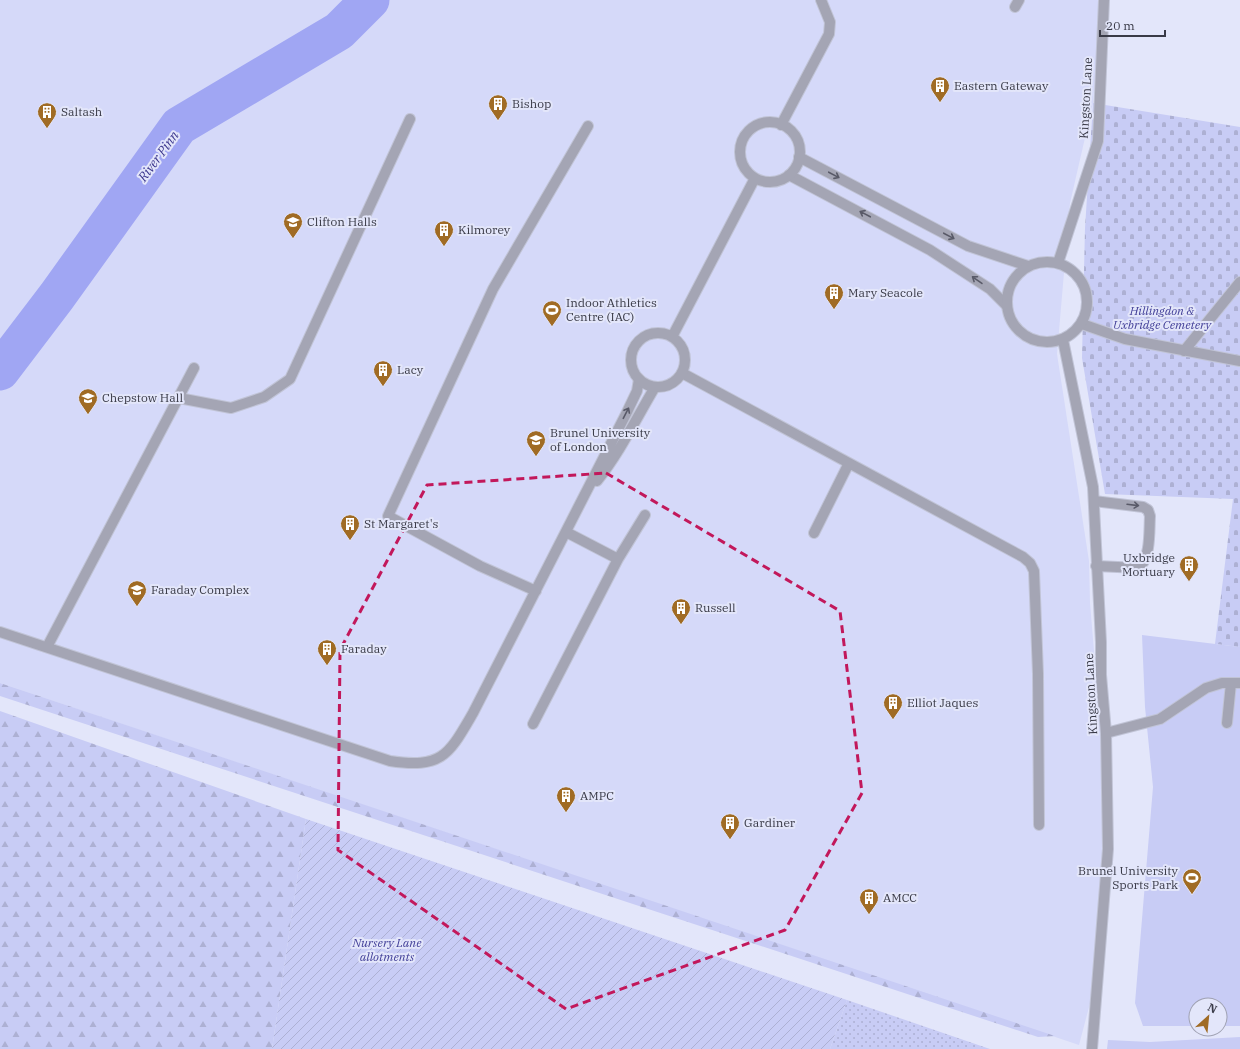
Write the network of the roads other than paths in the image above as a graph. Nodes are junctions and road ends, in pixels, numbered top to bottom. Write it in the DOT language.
graph roads {
  1 [pos="821,0"];
  2 [pos="1104,0"];
  3 [pos="410,119"];
  4 [pos="781,124"];
  5 [pos="588,126"];
  6 [pos="800,157"];
  7 [pos="789,175"];
  8 [pos="755,178"];
  9 [pos="1058,263"];
  10 [pos="1028,266"];
  11 [pos="1240,282"];
  12 [pos="1006,305"];
  13 [pos="1082,324"];
  14 [pos="672,337"];
  15 [pos="1063,340"];
  16 [pos="1184,351"];
  17 [pos="1240,361"];
  18 [pos="194,368"];
  19 [pos="682,373"];
  20 [pos="639,379"];
  21 [pos="655,387"];
  22 [pos="179,398"];
  23 [pos="849,463"];
  24 [pos="584,498"];
  25 [pos="1094,501"];
  26 [pos="645,514"];
  27 [pos="566,532"];
  28 [pos="814,532"];
  29 [pos="618,559"];
  30 [pos="1096,566"];
  31 [pos="536,591"];
  32 [pos="0,632"];
  33 [pos="47,647"];
  34 [pos="1236,683"];
  35 [pos="1227,723"];
  36 [pos="533,724"];
  37 [pos="1106,733"];
  38 [pos="1039,825"];
  39 [pos="1092,1049"];
  1 -- 4 [label="street"];
  2 -- 9 [label="street, Kingston Lane"];
  3 -- 22 [label="street"];
  4 -- 6 [label="street"];
  4 -- 8 [label="street"];
  5 -- 31 [label="street"];
  6 -- 7 [label="street"];
  6 -- 10 [label="street, one-way"];
  7 -- 8 [label="street"];
  12 -- 7 [label="street, one-way"];
  8 -- 14 [label="street"];
  9 -- 10 [label="street"];
  9 -- 13 [label="street"];
  10 -- 12 [label="street"];
  11 -- 16 [label="street"];
  12 -- 15 [label="street"];
  13 -- 15 [label="street"];
  13 -- 16 [label="street"];
  14 -- 19 [label="street"];
  14 -- 20 [label="street"];
  15 -- 25 [label="street, Kingston Lane"];
  16 -- 17 [label="street"];
  18 -- 22 [label="street"];
  19 -- 21 [label="street"];
  19 -- 23 [label="street"];
  20 -- 21 [label="street"];
  24 -- 20 [label="street, one-way"];
  21 -- 24 [label="street"];
  22 -- 33 [label="street"];
  23 -- 28 [label="street"];
  23 -- 38 [label="street"];
  24 -- 27 [label="street"];
  25 -- 30 [label="street, Kingston Lane"];
  25 -- 30 [label="street, one-way"];
  26 -- 29 [label="street"];
  27 -- 29 [label="street"];
  27 -- 31 [label="street"];
  29 -- 36 [label="street"];
  30 -- 37 [label="street, Kingston Lane"];
  31 -- 33 [label="street"];
  32 -- 33 [label="street"];
  34 -- 35 [label="street"];
  34 -- 37 [label="street"];
  37 -- 39 [label="street, Kingston Lane"];
}
